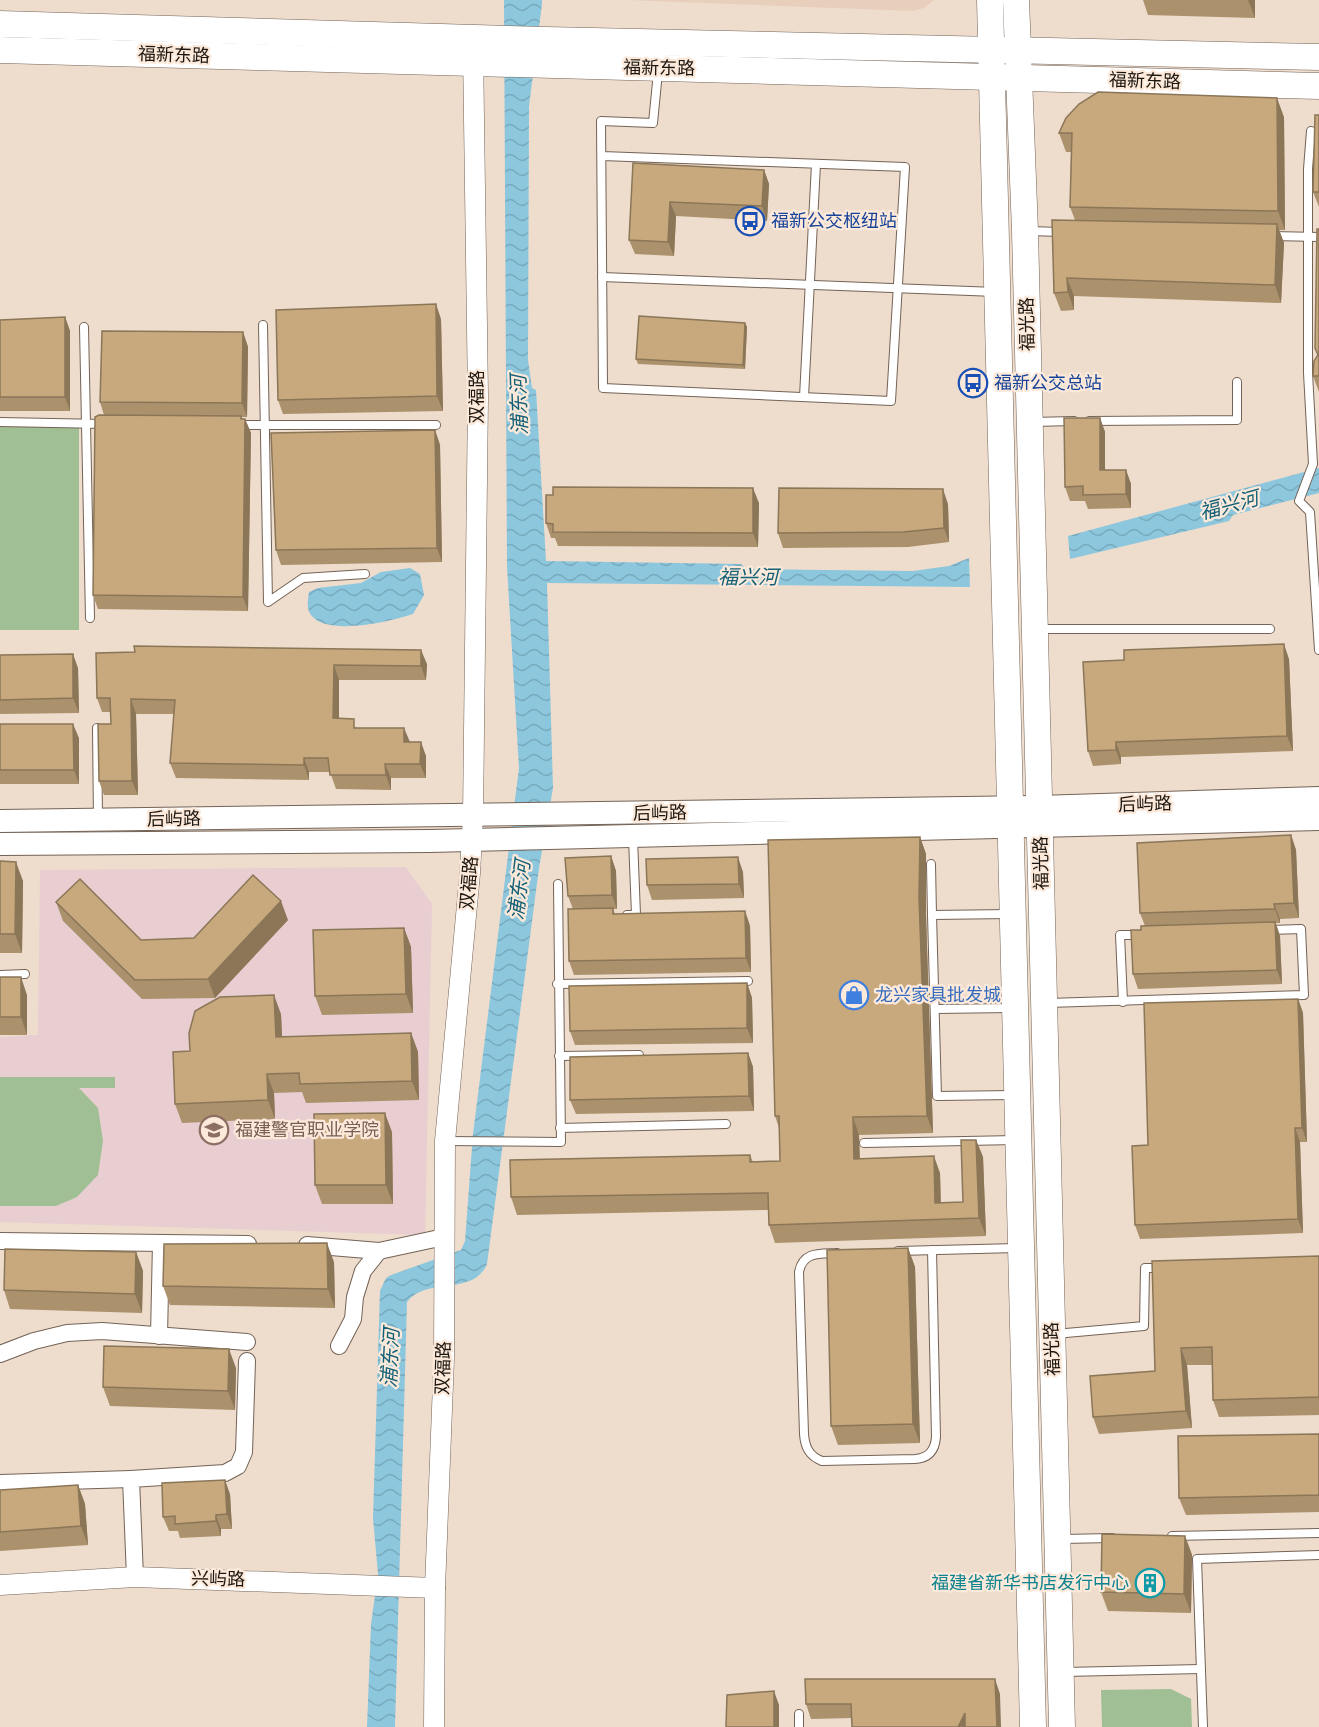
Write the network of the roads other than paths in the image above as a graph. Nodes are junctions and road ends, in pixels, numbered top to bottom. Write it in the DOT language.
graph roads {
  1 [pos="990,0"];
  2 [pos="1016,0"];
  3 [pos="0,24"];
  4 [pos="473,38"];
  5 [pos="992,49"];
  6 [pos="0,50"];
  7 [pos="1019,51"];
  8 [pos="1319,57"];
  9 [pos="474,64"];
  10 [pos="658,68"];
  11 [pos="993,76"];
  12 [pos="1021,77"];
  13 [pos="1319,86"];
  14 [pos="1311,131"];
  15 [pos="602,156"];
  16 [pos="816,164"];
  17 [pos="1025,231"];
  18 [pos="1072,232"];
  19 [pos="1261,236"];
  20 [pos="1308,237"];
  21 [pos="1319,237"];
  22 [pos="602,277"];
  23 [pos="810,285"];
  24 [pos="898,289"];
  25 [pos="996,292"];
  26 [pos="262,325"];
  27 [pos="84,327"];
  28 [pos="1308,373"];
  29 [pos="1319,373"];
  30 [pos="1237,382"];
  31 [pos="804,397"];
  32 [pos="0,422"];
  33 [pos="1029,422"];
  34 [pos="86,423"];
  35 [pos="110,424"];
  36 [pos="229,425"];
  37 [pos="436,425"];
  38 [pos="265,426"];
  39 [pos="365,574"];
  40 [pos="1318,608"];
  41 [pos="90,618"];
  42 [pos="1035,629"];
  43 [pos="1270,629"];
  44 [pos="1319,650"];
  45 [pos="97,728"];
  46 [pos="1319,798"];
  47 [pos="473,816"];
  48 [pos="1040,816"];
  49 [pos="1011,817"];
  50 [pos="1319,819"];
  51 [pos="98,820"];
  52 [pos="0,821"];
  53 [pos="508,826"];
  54 [pos="561,826"];
  55 [pos="633,835"];
  56 [pos="472,839"];
  57 [pos="0,844"];
  58 [pos="931,864"];
  59 [pos="558,884"];
  60 [pos="648,914"];
  61 [pos="1013,914"];
  62 [pos="614,915"];
  63 [pos="636,915"];
  64 [pos="932,915"];
  65 [pos="559,916"];
  66 [pos="570,916"];
  67 [pos="1256,931"];
  68 [pos="1154,934"];
  69 [pos="25,974"];
  70 [pos="0,975"];
  71 [pos="748,981"];
  72 [pos="557,984"];
  73 [pos="1123,1002"];
  74 [pos="1045,1003"];
  75 [pos="1016,1008"];
  76 [pos="935,1009"];
  77 [pos="650,1055"];
  78 [pos="559,1056"];
  79 [pos="1018,1095"];
  80 [pos="726,1124"];
  81 [pos="560,1128"];
  82 [pos="1019,1140"];
  83 [pos="445,1141"];
  84 [pos="864,1143"];
  85 [pos="0,1241"];
  86 [pos="161,1243"];
  87 [pos="444,1243"];
  88 [pos="266,1244"];
  89 [pos="289,1245"];
  90 [pos="1021,1248"];
  91 [pos="932,1250"];
  92 [pos="379,1251"];
  93 [pos="888,1252"];
  94 [pos="845,1253"];
  95 [pos="1168,1268"];
  96 [pos="1051,1335"];
  97 [pos="159,1336"];
  98 [pos="247,1342"];
  99 [pos="339,1346"];
  100 [pos="0,1354"];
  101 [pos="247,1362"];
  102 [pos="131,1479"];
  103 [pos="0,1483"];
  104 [pos="1319,1533"];
  105 [pos="1166,1536"];
  106 [pos="1118,1538"];
  107 [pos="1059,1539"];
  108 [pos="1319,1555"];
  109 [pos="135,1577"];
  110 [pos="0,1585"];
  111 [pos="435,1588"];
  112 [pos="1201,1669"];
  113 [pos="1061,1672"];
  114 [pos="799,1714"];
  115 [pos="434,1727"];
  116 [pos="799,1727"];
  117 [pos="1033,1727"];
  118 [pos="1062,1727"];
  119 [pos="1203,1727"];
  1 -- 5 [label="main road, 福光路"];
  2 -- 7 [label="main road, 福光路"];
  3 -- 4 [label="main road, 福新东路"];
  4 -- 5 [label="main road, 福新东路"];
  4 -- 9 [label="street, 双福路"];
  5 -- 7 [label="main road, 福新东路"];
  5 -- 11 [label="main road, 福光路"];
  6 -- 9 [label="main road, 福新东路"];
  7 -- 8 [label="main road, 福新东路"];
  7 -- 12 [label="main road, 福光路"];
  9 -- 10 [label="main road, 福新东路"];
  9 -- 47 [label="street, 双福路"];
  10 -- 11 [label="main road, 福新东路"];
  10 -- 15 [label="lane"];
  11 -- 12 [label="main road, 福新东路"];
  11 -- 25 [label="main road, 福光路"];
  12 -- 13 [label="main road, 福新东路"];
  12 -- 17 [label="main road, 福光路"];
  14 -- 20 [label="lane"];
  15 -- 16 [label="lane"];
  15 -- 22 [label="lane"];
  16 -- 23 [label="lane"];
  16 -- 24 [label="lane"];
  17 -- 18 [label="lane"];
  17 -- 33 [label="main road, 福光路"];
  19 -- 20 [label="lane"];
  20 -- 21 [label="lane"];
  20 -- 28 [label="lane"];
  22 -- 23 [label="lane"];
  22 -- 31 [label="lane"];
  23 -- 24 [label="lane"];
  23 -- 31 [label="lane"];
  24 -- 25 [label="lane"];
  24 -- 31 [label="lane"];
  25 -- 49 [label="main road, 福光路"];
  26 -- 38 [label="lane"];
  27 -- 34 [label="lane"];
  28 -- 29 [label="lane"];
  28 -- 40 [label="lane"];
  30 -- 33 [label="lane"];
  32 -- 34 [label="lane"];
  33 -- 42 [label="main road, 福光路"];
  34 -- 35 [label="lane"];
  34 -- 41 [label="lane"];
  36 -- 38 [label="lane"];
  37 -- 38 [label="lane"];
  38 -- 39 [label="lane"];
  40 -- 44 [label="lane"];
  42 -- 43 [label="lane"];
  42 -- 48 [label="main road, 福光路"];
  45 -- 51 [label="lane"];
  46 -- 48 [label="main road, 后屿路"];
  47 -- 51 [label="main road, 后屿路"];
  47 -- 53 [label="main road, 后屿路"];
  47 -- 56 [label="street, 双福路"];
  48 -- 49 [label="main road, 后屿路"];
  48 -- 50 [label="main road, 后屿路"];
  48 -- 74 [label="main road, 福光路"];
  49 -- 54 [label="main road, 后屿路"];
  49 -- 55 [label="main road, 后屿路"];
  49 -- 61 [label="main road, 福光路"];
  51 -- 52 [label="main road, 后屿路"];
  53 -- 54 [label="main road"];
  53 -- 56 [label="main road, 后屿路"];
  54 -- 55 [label="main road, 后屿路"];
  55 -- 63 [label="lane"];
  56 -- 57 [label="main road, 后屿路"];
  56 -- 83 [label="street, 双福路"];
  58 -- 64 [label="lane"];
  59 -- 65 [label="lane"];
  60 -- 63 [label="lane"];
  61 -- 64 [label="lane"];
  61 -- 75 [label="main road, 福光路"];
  62 -- 63 [label="lane"];
  64 -- 76 [label="lane"];
  65 -- 66 [label="lane"];
  65 -- 72 [label="lane"];
  67 -- 73 [label="lane"];
  68 -- 73 [label="lane"];
  69 -- 70 [label="lane"];
  71 -- 72 [label="lane"];
  72 -- 78 [label="lane"];
  73 -- 74 [label="lane"];
  74 -- 96 [label="main road, 福光路"];
  75 -- 76 [label="lane"];
  75 -- 79 [label="main road, 福光路"];
  76 -- 79 [label="lane"];
  77 -- 78 [label="lane"];
  78 -- 81 [label="lane"];
  79 -- 82 [label="main road, 福光路"];
  80 -- 81 [label="lane"];
  81 -- 83 [label="lane"];
  82 -- 84 [label="lane"];
  82 -- 90 [label="main road, 福光路"];
  83 -- 87 [label="street, 双福路"];
  85 -- 86 [label="street"];
  86 -- 88 [label="street"];
  86 -- 97 [label="street"];
  87 -- 92 [label="street"];
  87 -- 111 [label="street, 双福路"];
  89 -- 92 [label="street"];
  90 -- 91 [label="lane"];
  90 -- 117 [label="main road, 福光路"];
  91 -- 93 [label="lane"];
  91 -- 94 [label="lane"];
  92 -- 99 [label="street"];
  95 -- 96 [label="lane"];
  96 -- 107 [label="main road, 福光路"];
  97 -- 98 [label="street"];
  97 -- 100 [label="street"];
  101 -- 102 [label="street"];
  102 -- 103 [label="street"];
  102 -- 109 [label="street"];
  104 -- 105 [label="lane"];
  106 -- 107 [label="lane"];
  107 -- 113 [label="main road, 福光路"];
  108 -- 112 [label="lane"];
  109 -- 110 [label="street, 兴屿路"];
  109 -- 111 [label="street, 兴屿路"];
  111 -- 115 [label="street, 双福路"];
  112 -- 113 [label="lane"];
  112 -- 119 [label="lane"];
  113 -- 118 [label="main road, 福光路"];
  114 -- 116 [label="lane"];
}
